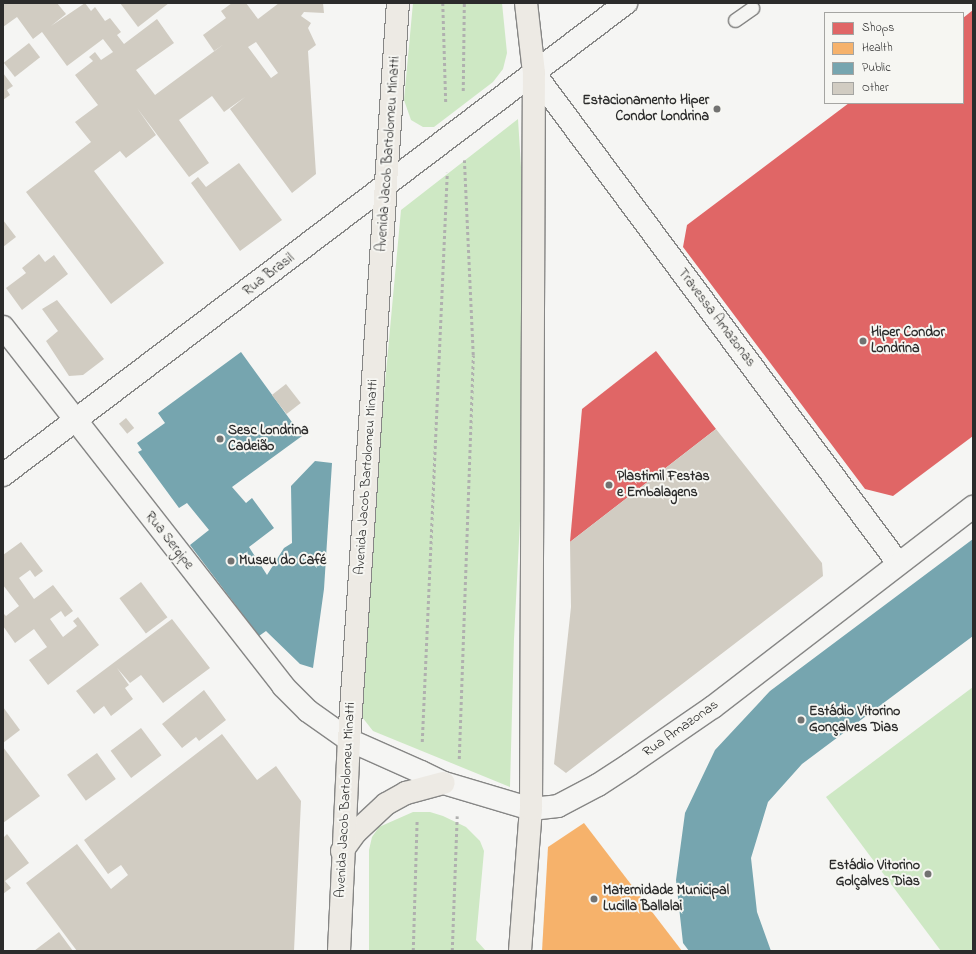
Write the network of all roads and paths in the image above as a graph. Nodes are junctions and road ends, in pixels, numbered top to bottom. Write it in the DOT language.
graph roads {
  1 [pos="398,3"];
  2 [pos="443,3"];
  3 [pos="464,3"];
  4 [pos="526,3"];
  5 [pos="626,3"];
  6 [pos="752,8"];
  7 [pos="735,20"];
  8 [pos="534,73"];
  9 [pos="455,134"];
  10 [pos="387,186"];
  11 [pos="3,326"];
  12 [pos="74,420"];
  13 [pos="3,475"];
  14 [pos="973,507"];
  15 [pos="898,563"];
  16 [pos="349,740"];
  17 [pos="420,781"];
  18 [pos="451,784"];
  19 [pos="531,809"];
  20 [pos="342,851"];
  21 [pos="339,951"];
  22 [pos="413,951"];
  23 [pos="452,951"];
  24 [pos="520,951"];
  1 -- 10 [label="main road, Avenida Jacob Bartolomeu Minatti"];
  2 -- 9 [label="path"];
  3 -- 9 [label="path"];
  4 -- 8 [label="main road"];
  5 -- 8 [label="street, Rua Brasil"];
  6 -- 7 [label="lane"];
  8 -- 9 [label="street, Rua Brasil"];
  8 -- 15 [label="street, Travessa Amazonas"];
  8 -- 19 [label="main road"];
  9 -- 10 [label="street, Rua Brasil"];
  9 -- 17 [label="path"];
  9 -- 18 [label="path"];
  10 -- 12 [label="street, Rua Brasil"];
  10 -- 16 [label="main road, Avenida Jacob Bartolomeu Minatti"];
  11 -- 12 [label="street, Rua Sergipe"];
  12 -- 13 [label="street, Rua Brasil"];
  12 -- 16 [label="street, Rua Sergipe"];
  14 -- 15 [label="street, Rua Amazonas"];
  15 -- 19 [label="street, Rua Amazonas"];
  16 -- 17 [label="street"];
  16 -- 20 [label="main road, Avenida Jacob Bartolomeu Minatti"];
  17 -- 18 [label="main road"];
  17 -- 20 [label="main road"];
  17 -- 22 [label="path"];
  18 -- 19 [label="street, Rua Amazonas"];
  18 -- 23 [label="path"];
  19 -- 24 [label="main road"];
  20 -- 21 [label="main road, Avenida Jacob Bartolomeu Minatti"];
}
